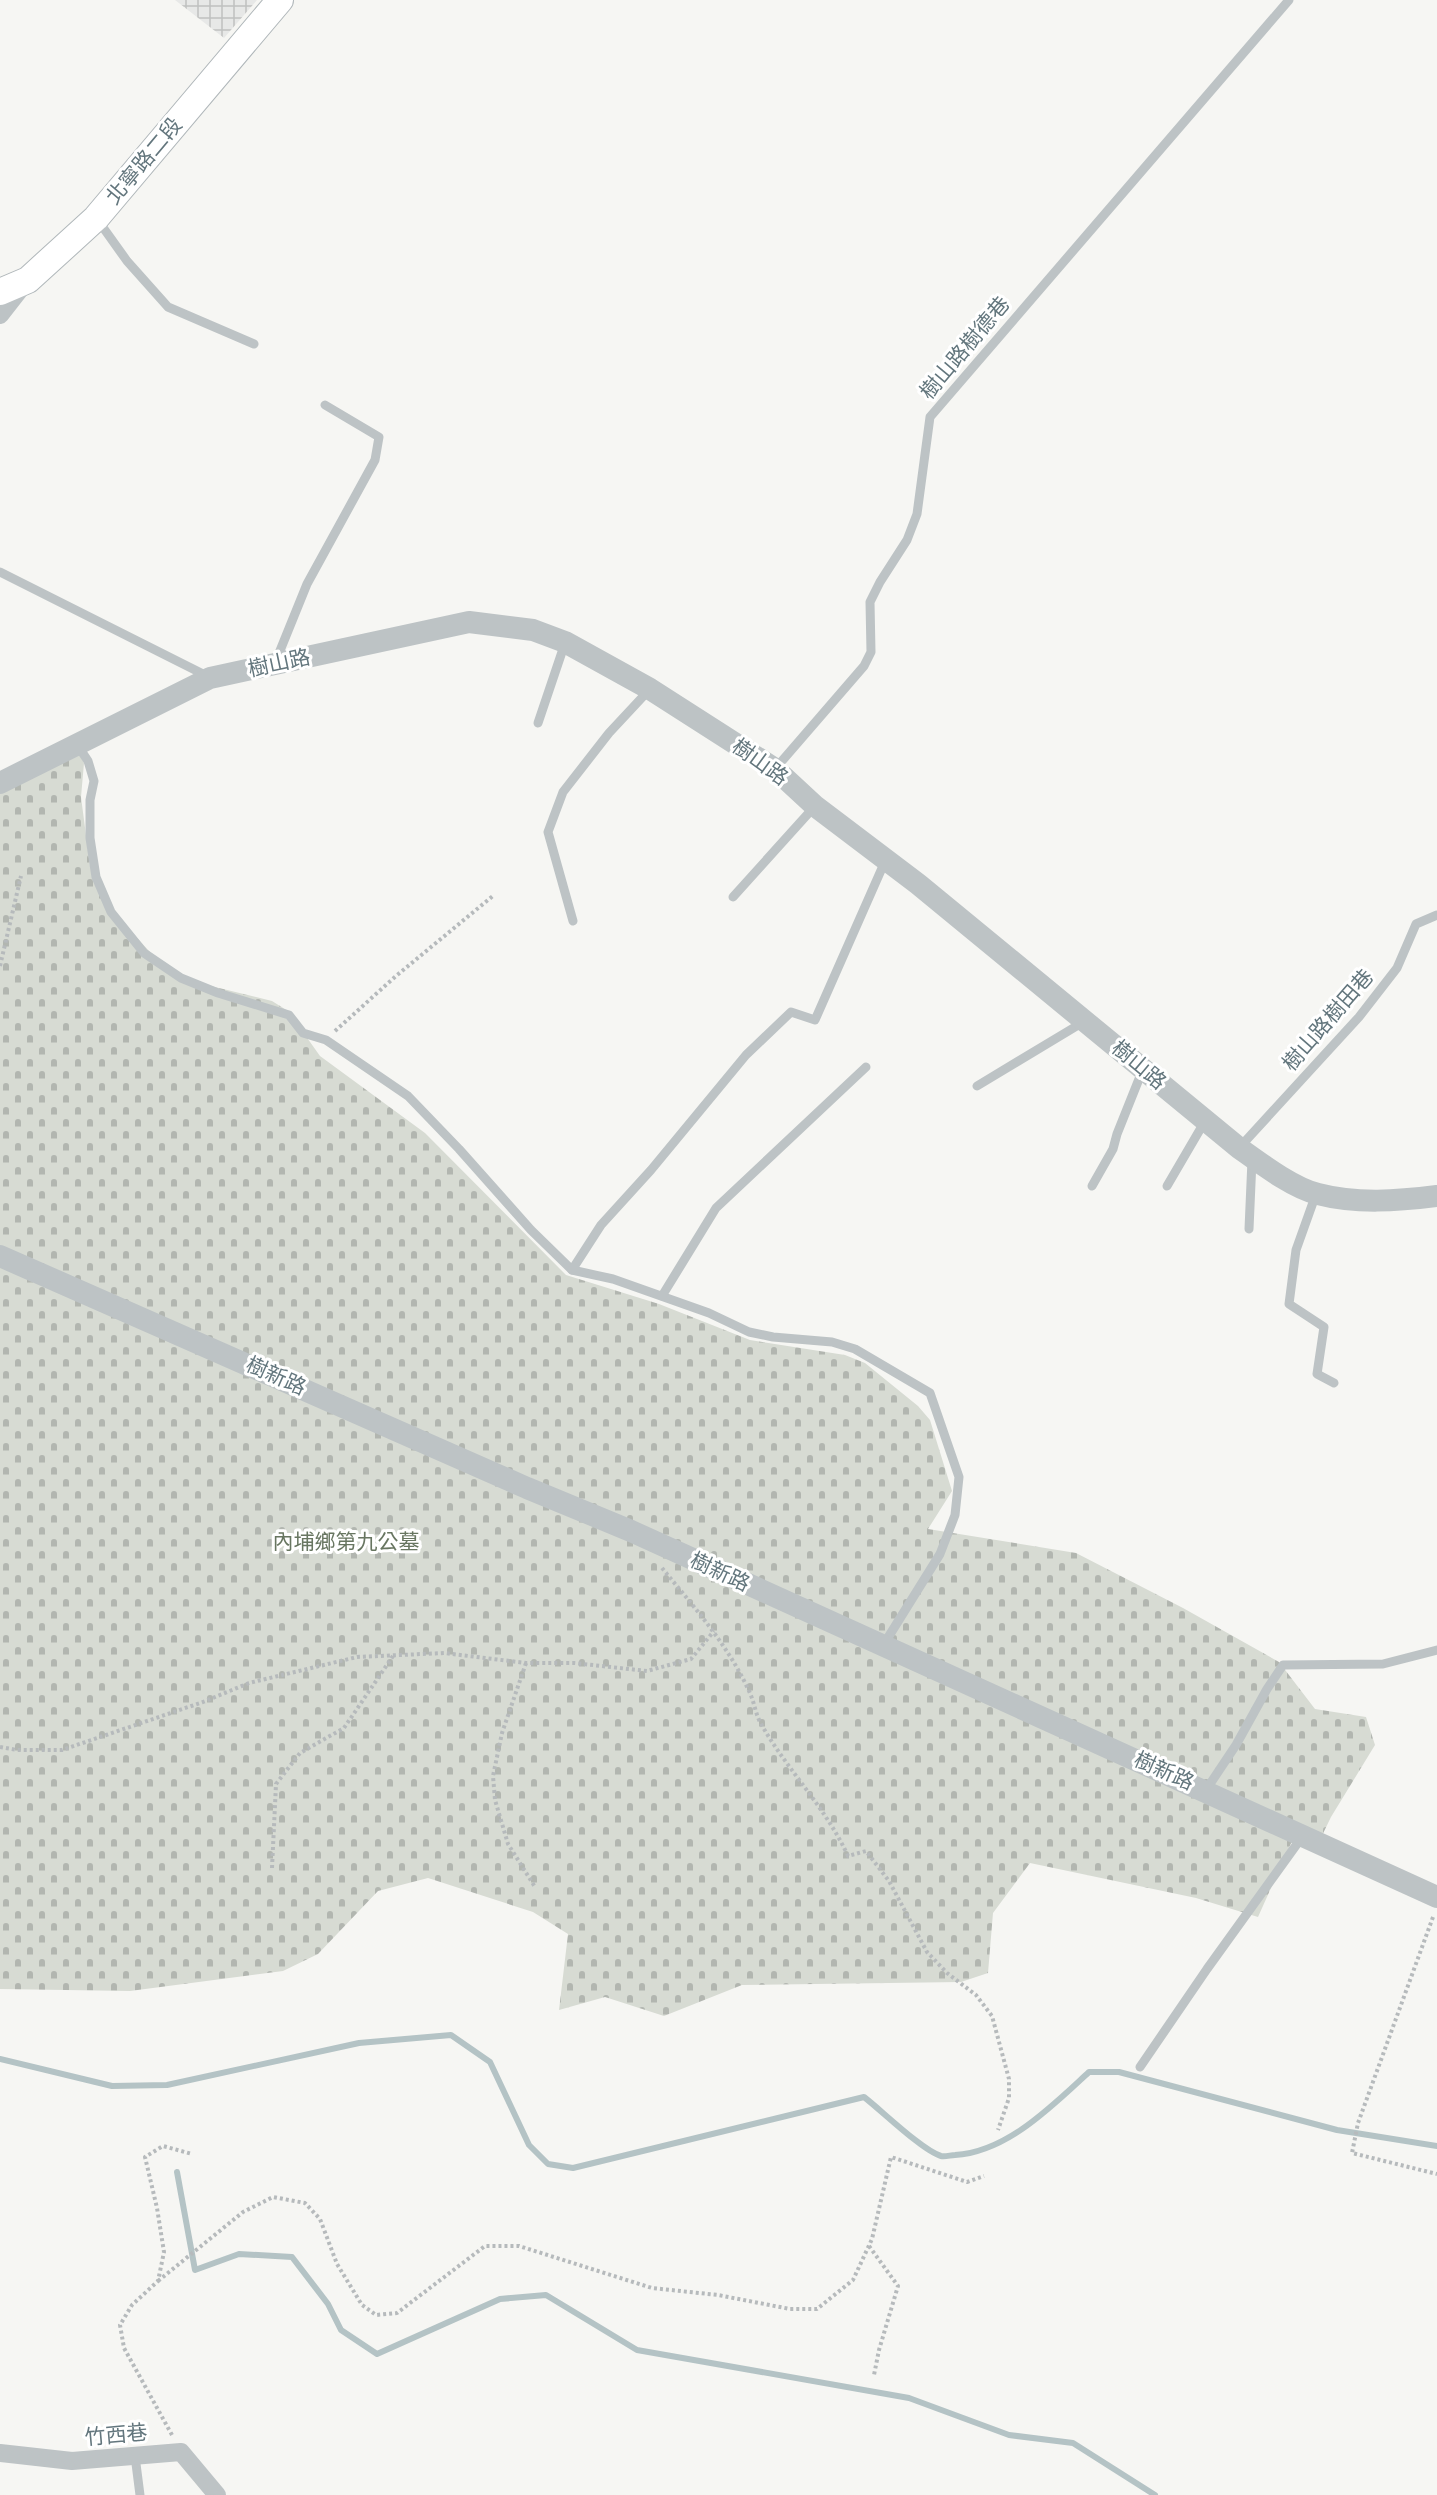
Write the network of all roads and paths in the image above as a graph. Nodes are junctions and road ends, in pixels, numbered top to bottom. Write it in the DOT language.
graph roads {
  1 [pos="280,0"];
  2 [pos="1289,0"];
  3 [pos="96,218"];
  4 [pos="28,280"];
  5 [pos="0,292"];
  6 [pos="0,315"];
  7 [pos="254,344"];
  8 [pos="325,405"];
  9 [pos="0,572"];
  10 [pos="565,642"];
  11 [pos="274,664"];
  12 [pos="210,678"];
  13 [pos="650,689"];
  14 [pos="538,723"];
  15 [pos="76,744"];
  16 [pos="775,769"];
  17 [pos="0,783"];
  18 [pos="815,806"];
  19 [pos="886,860"];
  20 [pos="21,876"];
  21 [pos="494,895"];
  22 [pos="733,897"];
  23 [pos="1437,915"];
  24 [pos="573,921"];
  25 [pos="0,966"];
  26 [pos="1085,1021"];
  27 [pos="326,1040"];
  28 [pos="866,1067"];
  29 [pos="1143,1069"];
  30 [pos="977,1086"];
  31 [pos="1205,1121"];
  32 [pos="1245,1153"];
  33 [pos="1092,1186"];
  34 [pos="1167,1186"];
  35 [pos="1316,1194"];
  36 [pos="1437,1197"];
  37 [pos="1249,1229"];
  38 [pos="0,1256"];
  39 [pos="572,1270"];
  40 [pos="662,1296"];
  41 [pos="1334,1383"];
  42 [pos="661,1567"];
  43 [pos="714,1631"];
  44 [pos="883,1646"];
  45 [pos="1437,1650"];
  46 [pos="393,1655"];
  47 [pos="526,1663"];
  48 [pos="0,1747"];
  49 [pos="1206,1790"];
  50 [pos="1304,1835"];
  51 [pos="272,1869"];
  52 [pos="535,1887"];
  53 [pos="1435,1906"];
  54 [pos="1140,2067"];
  55 [pos="998,2130"];
  56 [pos="192,2154"];
  57 [pos="1437,2174"];
  58 [pos="984,2176"];
  59 [pos="869,2245"];
  60 [pos="158,2281"];
  61 [pos="874,2375"];
  62 [pos="181,2452"];
  63 [pos="0,2453"];
  64 [pos="135,2456"];
  65 [pos="140,2495"];
  66 [pos="217,2495"];
  1 -- 3 [label="main road, 北寧路二段"];
  2 -- 16 [label="lane, 樹山路樹德巷"];
  3 -- 4 [label="main road, 北寧路二段"];
  3 -- 7 [label="lane"];
  4 -- 5 [label="main road"];
  4 -- 6 [label="street, 北寧路二段"];
  8 -- 11 [label="lane"];
  9 -- 12 [label="lane"];
  10 -- 11 [label="street, 樹山路"];
  10 -- 13 [label="street, 樹山路"];
  10 -- 14 [label="lane"];
  11 -- 12 [label="street, 樹山路"];
  12 -- 15 [label="street, 樹山路"];
  13 -- 16 [label="street, 樹山路"];
  13 -- 24 [label="lane"];
  15 -- 17 [label="street, 樹山路"];
  15 -- 27 [label="lane"];
  16 -- 18 [label="street, 樹山路"];
  18 -- 19 [label="street, 樹山路"];
  18 -- 22 [label="lane"];
  19 -- 26 [label="street, 樹山路"];
  19 -- 39 [label="lane"];
  20 -- 25 [label="path"];
  21 -- 27 [label="path"];
  23 -- 32 [label="lane, 樹山路樹田巷"];
  26 -- 29 [label="street, 樹山路"];
  26 -- 30 [label="lane"];
  27 -- 39 [label="lane"];
  28 -- 40 [label="lane"];
  29 -- 31 [label="street, 樹山路"];
  29 -- 33 [label="lane"];
  31 -- 32 [label="street, 樹山路"];
  31 -- 34 [label="lane"];
  32 -- 35 [label="street, 樹山路"];
  32 -- 37 [label="lane"];
  35 -- 36 [label="street, 樹山路"];
  35 -- 41 [label="lane"];
  38 -- 44 [label="street, 樹新路"];
  39 -- 40 [label="lane"];
  40 -- 44 [label="lane"];
  42 -- 43 [label="path"];
  43 -- 47 [label="path"];
  43 -- 55 [label="path"];
  44 -- 49 [label="street, 樹新路"];
  45 -- 49 [label="lane"];
  46 -- 47 [label="path"];
  46 -- 48 [label="path"];
  46 -- 51 [label="path"];
  47 -- 52 [label="path"];
  49 -- 50 [label="street, 樹新路"];
  50 -- 53 [label="street, 樹新路"];
  50 -- 54 [label="lane"];
  53 -- 57 [label="path"];
  56 -- 60 [label="path"];
  58 -- 59 [label="path"];
  59 -- 60 [label="path"];
  59 -- 61 [label="path"];
  60 -- 62 [label="path"];
  62 -- 64 [label="street, 竹西巷"];
  62 -- 66 [label="street"];
  63 -- 64 [label="street, 竹西巷"];
  64 -- 65 [label="lane"];
}
